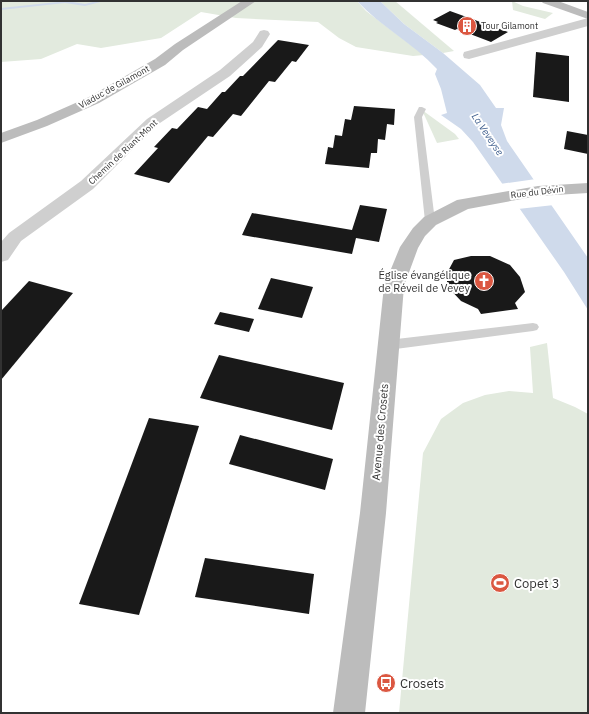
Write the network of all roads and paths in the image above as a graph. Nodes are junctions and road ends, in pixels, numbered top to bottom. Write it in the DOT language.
graph roads {
  1 [pos="250,1"];
  2 [pos="547,1"];
  3 [pos="569,1"];
  4 [pos="588,8"];
  5 [pos="588,16"];
  6 [pos="588,22"];
  7 [pos="264,34"];
  8 [pos="469,55"];
  9 [pos="83,98"];
  10 [pos="422,110"];
  11 [pos="6,124"];
  12 [pos="1,138"];
  13 [pos="580,188"];
  14 [pos="486,200"];
  15 [pos="430,221"];
  16 [pos="1,256"];
  17 [pos="533,327"];
  18 [pos="388,345"];
  19 [pos="349,713"];
  1 -- 9 [label="street, Viaduc de Gilamont"];
  2 -- 5 [label="street"];
  3 -- 4 [label="street"];
  6 -- 8 [label="street"];
  7 -- 16 [label="street, Chemin de Riant-Mont"];
  9 -- 11 [label="street, Viaduc de Gilamont"];
  9 -- 12 [label="street, Viaduc de Gilamont"];
  10 -- 15 [label="lane"];
  13 -- 14 [label="street, Rue du Dévin"];
  14 -- 15 [label="street, Avenue des Crosets"];
  15 -- 18 [label="street, Avenue des Crosets"];
  17 -- 18 [label="lane"];
  18 -- 19 [label="street, Avenue des Crosets"];
}
